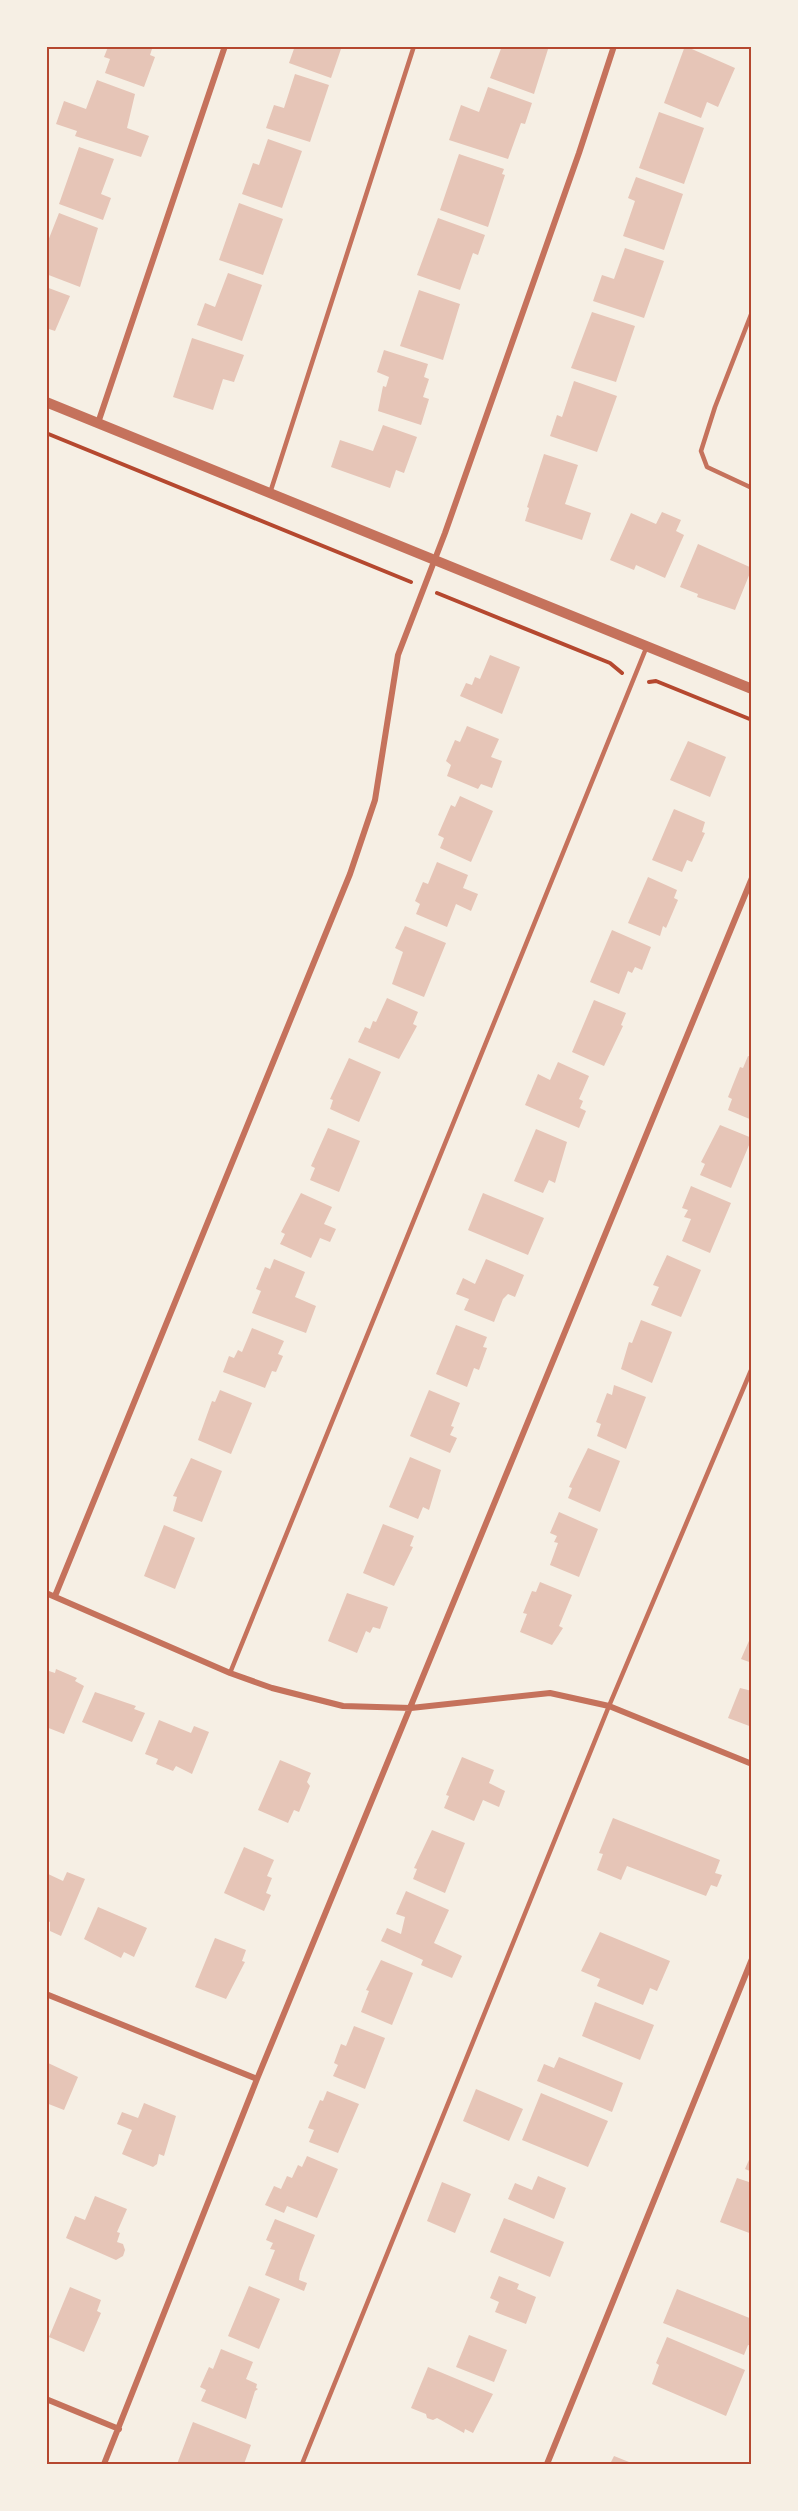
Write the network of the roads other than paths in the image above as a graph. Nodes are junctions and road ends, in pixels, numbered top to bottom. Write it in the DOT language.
graph roads {
  1 [pos="225,46"];
  2 [pos="414,46"];
  3 [pos="614,46"];
  4 [pos="752,312"];
  5 [pos="46,402"];
  6 [pos="98,423"];
  7 [pos="752,488"];
  8 [pos="270,493"];
  9 [pos="434,560"];
  10 [pos="648,646"];
  11 [pos="752,689"];
  12 [pos="752,878"];
  13 [pos="752,1368"];
  14 [pos="46,1593"];
  15 [pos="55,1596"];
  16 [pos="230,1673"];
  17 [pos="609,1706"];
  18 [pos="411,1708"];
  19 [pos="752,1764"];
  20 [pos="752,1959"];
  21 [pos="46,1994"];
  22 [pos="257,2079"];
  23 [pos="46,2399"];
  24 [pos="119,2429"];
  25 [pos="104,2464"];
  26 [pos="302,2464"];
  27 [pos="547,2464"];
  1 -- 6 [label="street"];
  2 -- 8 [label="lane"];
  3 -- 9 [label="street"];
  4 -- 7 [label="lane"];
  5 -- 6 [label="street"];
  6 -- 8 [label="street"];
  8 -- 9 [label="street"];
  9 -- 10 [label="street"];
  9 -- 15 [label="street"];
  10 -- 11 [label="street"];
  10 -- 16 [label="lane"];
  12 -- 18 [label="street"];
  13 -- 17 [label="lane"];
  14 -- 15 [label="street"];
  15 -- 16 [label="street"];
  16 -- 18 [label="street"];
  17 -- 18 [label="street"];
  17 -- 19 [label="street"];
  17 -- 26 [label="lane"];
  18 -- 22 [label="street"];
  20 -- 27 [label="street"];
  21 -- 22 [label="street"];
  22 -- 24 [label="street"];
  23 -- 24 [label="street"];
  24 -- 25 [label="street"];
}
